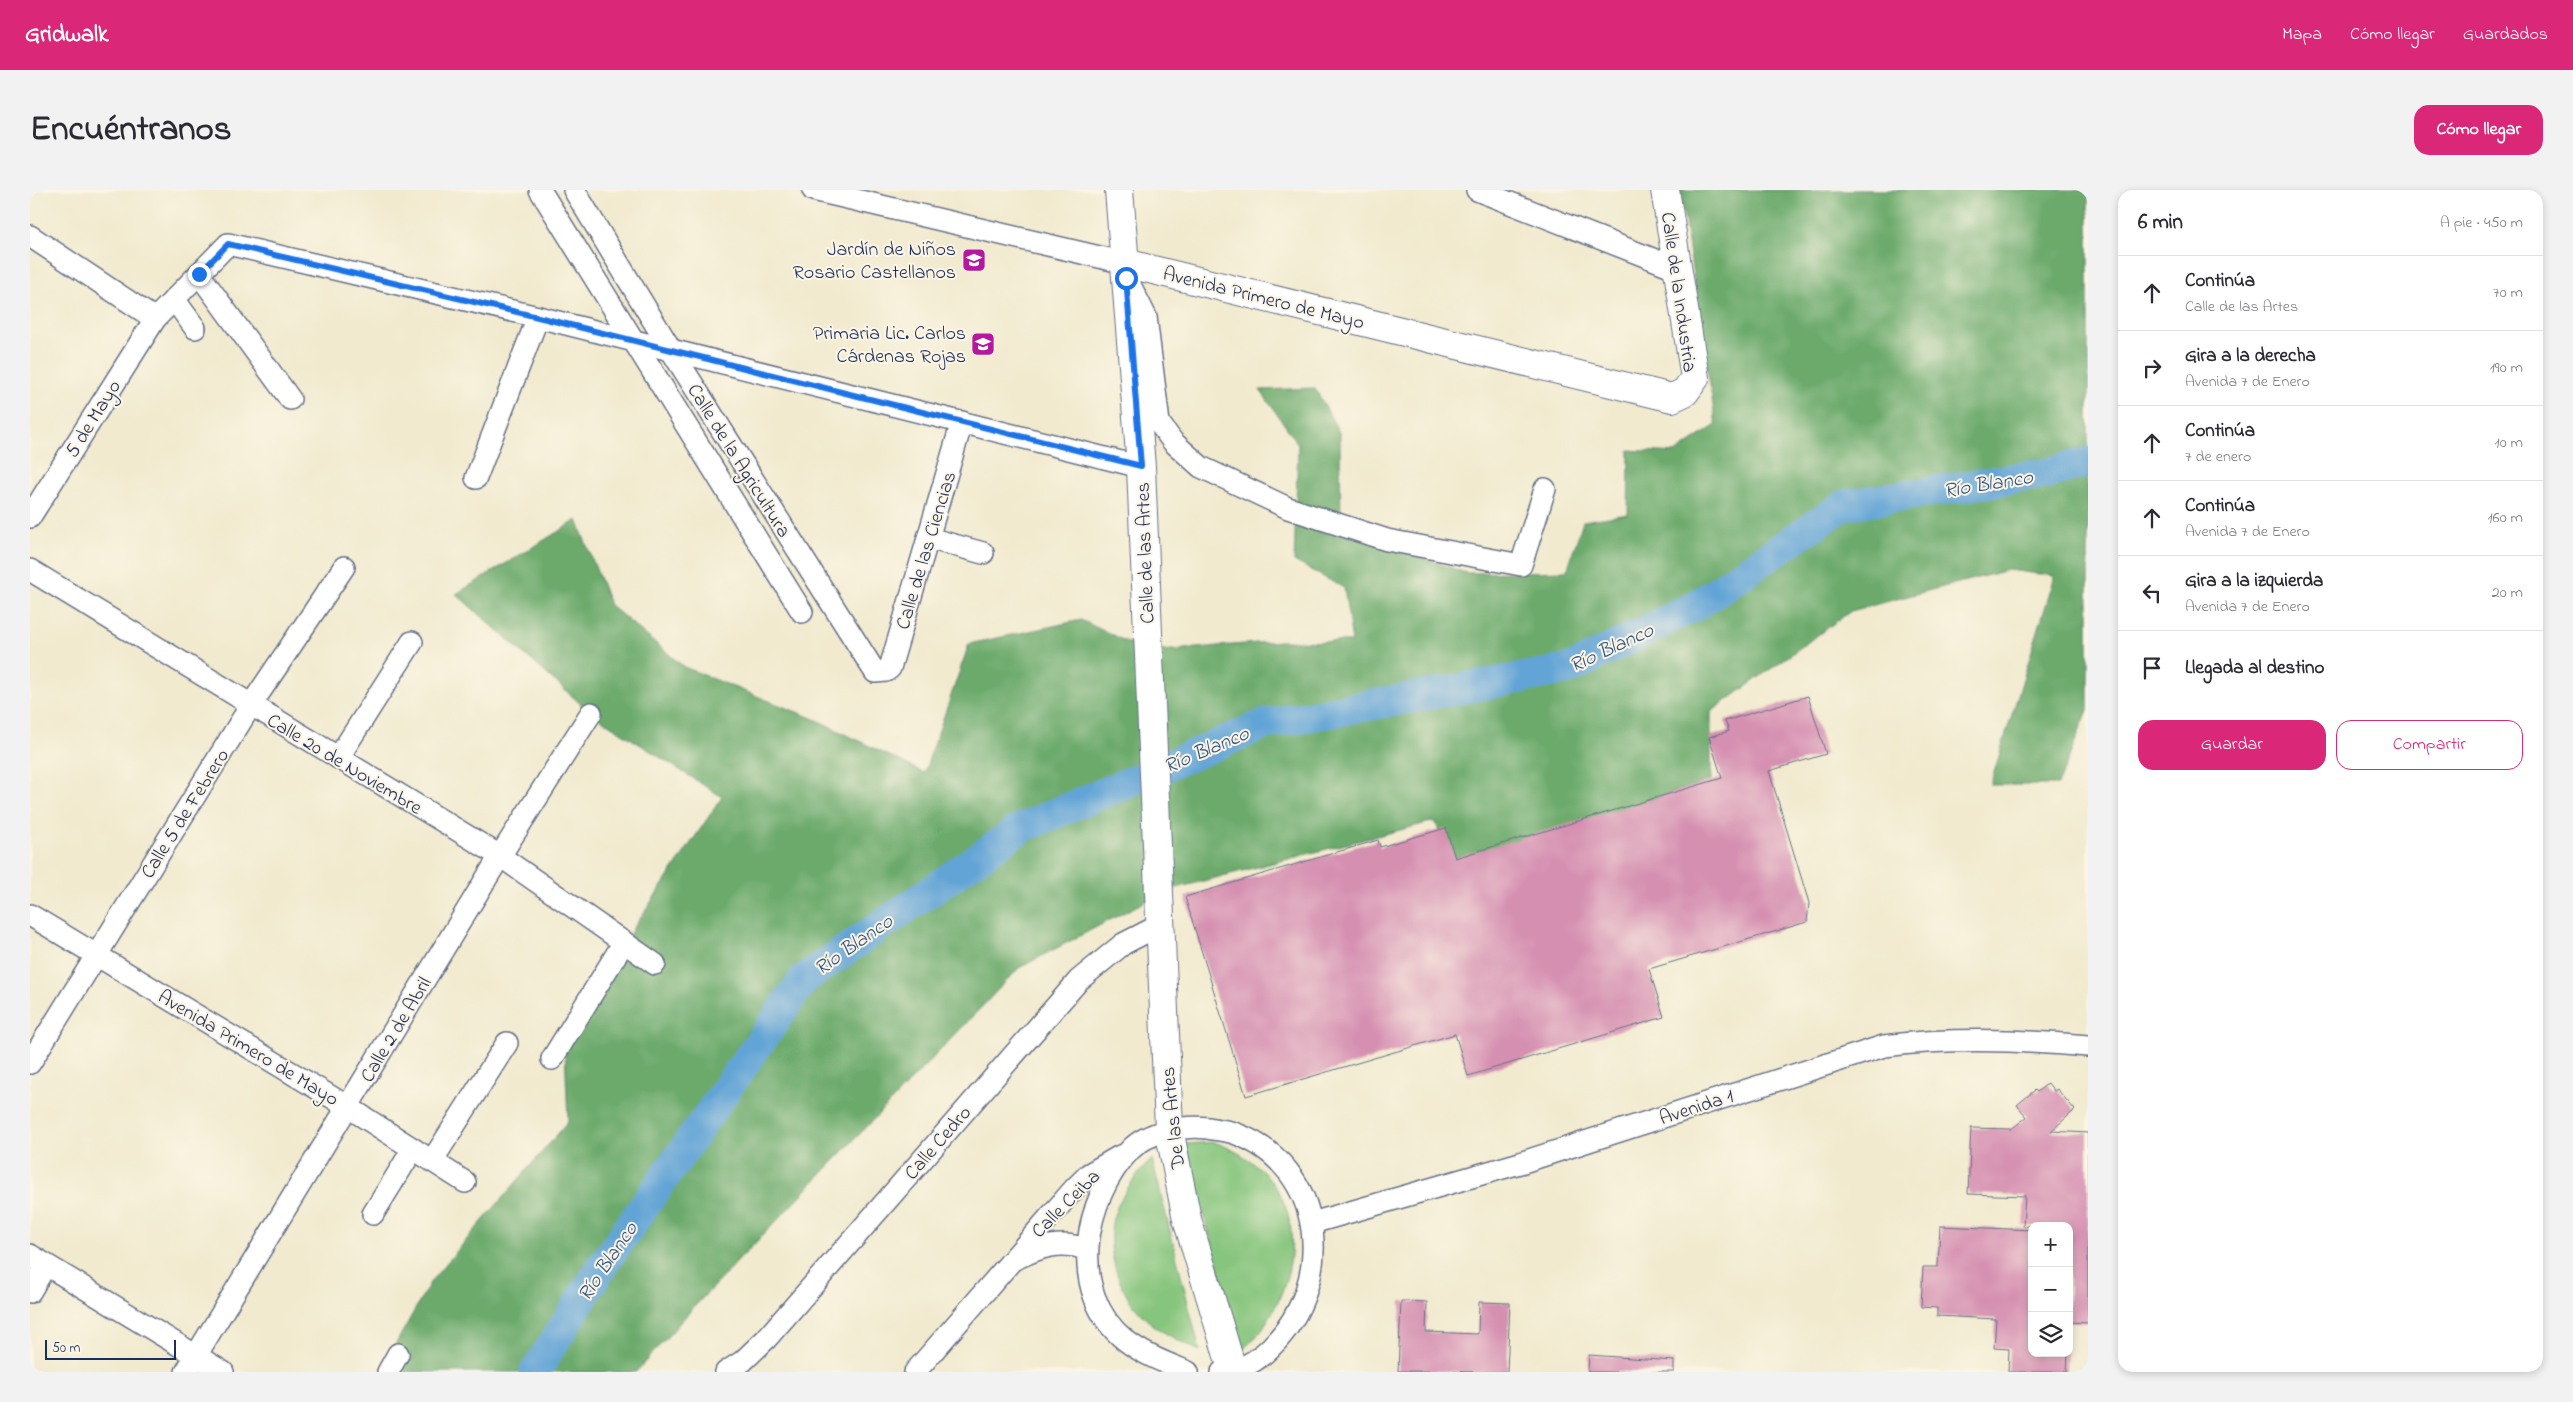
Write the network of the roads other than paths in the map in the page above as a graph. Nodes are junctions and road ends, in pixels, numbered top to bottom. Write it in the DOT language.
graph roads {
  1 [pos="540,190"];
  2 [pos="574,190"];
  3 [pos="813,190"];
  4 [pos="1119,190"];
  5 [pos="1477,190"];
  6 [pos="1666,190"];
  7 [pos="30,236"];
  8 [pos="1678,269"];
  9 [pos="1126,271"];
  10 [pos="199,274"];
  11 [pos="174,299"];
  12 [pos="538,317"];
  13 [pos="155,319"];
  14 [pos="195,328"];
  15 [pos="653,345"];
  16 [pos="1685,392"];
  17 [pos="290,398"];
  18 [pos="962,422"];
  19 [pos="1141,466"];
  20 [pos="476,478"];
  21 [pos="1545,489"];
  22 [pos="30,517"];
  23 [pos="928,538"];
  24 [pos="984,553"];
  25 [pos="344,567"];
  26 [pos="30,570"];
  27 [pos="802,612"];
  28 [pos="412,642"];
  29 [pos="880,673"];
  30 [pos="251,705"];
  31 [pos="591,713"];
  32 [pos="338,758"];
  33 [pos="500,856"];
  34 [pos="1157,857"];
  35 [pos="30,915"];
  36 [pos="1160,925"];
  37 [pos="624,942"];
  38 [pos="97,956"];
  39 [pos="655,964"];
  40 [pos="507,1043"];
  41 [pos="2088,1046"];
  42 [pos="552,1059"];
  43 [pos="30,1063"];
  44 [pos="348,1107"];
  45 [pos="1169,1129"];
  46 [pos="413,1149"];
  47 [pos="1126,1153"];
  48 [pos="432,1161"];
  49 [pos="465,1182"];
  50 [pos="373,1214"];
  51 [pos="1312,1223"];
  52 [pos="1086,1249"];
  53 [pos="38,1260"];
  54 [pos="1011,1261"];
  55 [pos="30,1292"];
  56 [pos="191,1364"];
  57 [pos="223,1372"];
  58 [pos="726,1372"];
  59 [pos="915,1372"];
  60 [pos="1188,1372"];
  61 [pos="1222,1372"];
  62 [pos="1233,1372"];
  1 -- 15 [label="street, Calle de la Agricultura"];
  2 -- 15 [label="street, Calle de la Agricultura"];
  3 -- 9 [label="street, Avenida Primero de Mayo"];
  4 -- 9 [label="street, Calle de las Artes"];
  5 -- 8 [label="street"];
  6 -- 8 [label="street, Calle de la Industria"];
  7 -- 13 [label="street"];
  8 -- 16 [label="street, Calle de la Industria"];
  9 -- 16 [label="street, Avenida Primero de Mayo"];
  9 -- 19 [label="street, Calle de las Artes"];
  9 -- 21 [label="street"];
  10 -- 11 [label="street, 5 de Mayo"];
  10 -- 12 [label="street, 5 de Mayo"];
  10 -- 17 [label="street"];
  11 -- 13 [label="street, 5 de Mayo"];
  11 -- 14 [label="street"];
  12 -- 15 [label="street"];
  12 -- 20 [label="street"];
  13 -- 22 [label="street, 5 de Mayo"];
  15 -- 18 [label="street"];
  15 -- 27 [label="street, Calle de la Agricultura"];
  15 -- 29 [label="street, Calle de la Agricultura"];
  18 -- 19 [label="street"];
  18 -- 23 [label="street, Calle de las Ciencias"];
  19 -- 34 [label="street, Calle de las Artes"];
  23 -- 24 [label="street"];
  23 -- 29 [label="street, Calle de las Ciencias"];
  25 -- 30 [label="street, Calle 5 de Febrero"];
  26 -- 30 [label="street, Calle 20 de Noviembre"];
  28 -- 32 [label="street"];
  30 -- 32 [label="street, Calle 20 de Noviembre"];
  30 -- 38 [label="street, Calle 5 de Febrero"];
  31 -- 33 [label="street, Calle 2 de Abril"];
  32 -- 33 [label="street, Calle 20 de Noviembre"];
  33 -- 37 [label="street, Calle 20 de Noviembre"];
  33 -- 44 [label="street, Calle 2 de Abril"];
  34 -- 36 [label="street, De las Artes"];
  35 -- 38 [label="street, Avenida Primero de Mayo"];
  36 -- 45 [label="street, De las Artes"];
  36 -- 58 [label="street, Calle Cedro"];
  37 -- 39 [label="street, Calle 20 de Noviembre"];
  37 -- 42 [label="street"];
  38 -- 43 [label="street, Calle 5 de Febrero"];
  38 -- 44 [label="street, Avenida Primero de Mayo"];
  40 -- 48 [label="street"];
  41 -- 51 [label="street, Avenida 1"];
  44 -- 46 [label="street, Avenida Primero de Mayo"];
  44 -- 56 [label="street, Calle 2 de Abril"];
  45 -- 47 [label="street"];
  45 -- 51 [label="street"];
  45 -- 62 [label="street, De las Artes"];
  46 -- 48 [label="street, Avenida Primero de Mayo"];
  46 -- 50 [label="street"];
  47 -- 52 [label="street"];
  47 -- 54 [label="street, Calle Ceiba"];
  48 -- 49 [label="street, Avenida Primero de Mayo"];
  51 -- 62 [label="street"];
  52 -- 54 [label="street, Calle Ceiba"];
  52 -- 60 [label="street"];
  53 -- 55 [label="street"];
  53 -- 56 [label="street"];
  54 -- 59 [label="street, Calle Ceiba"];
  56 -- 57 [label="street"];
  61 -- 62 [label="street"];
}
